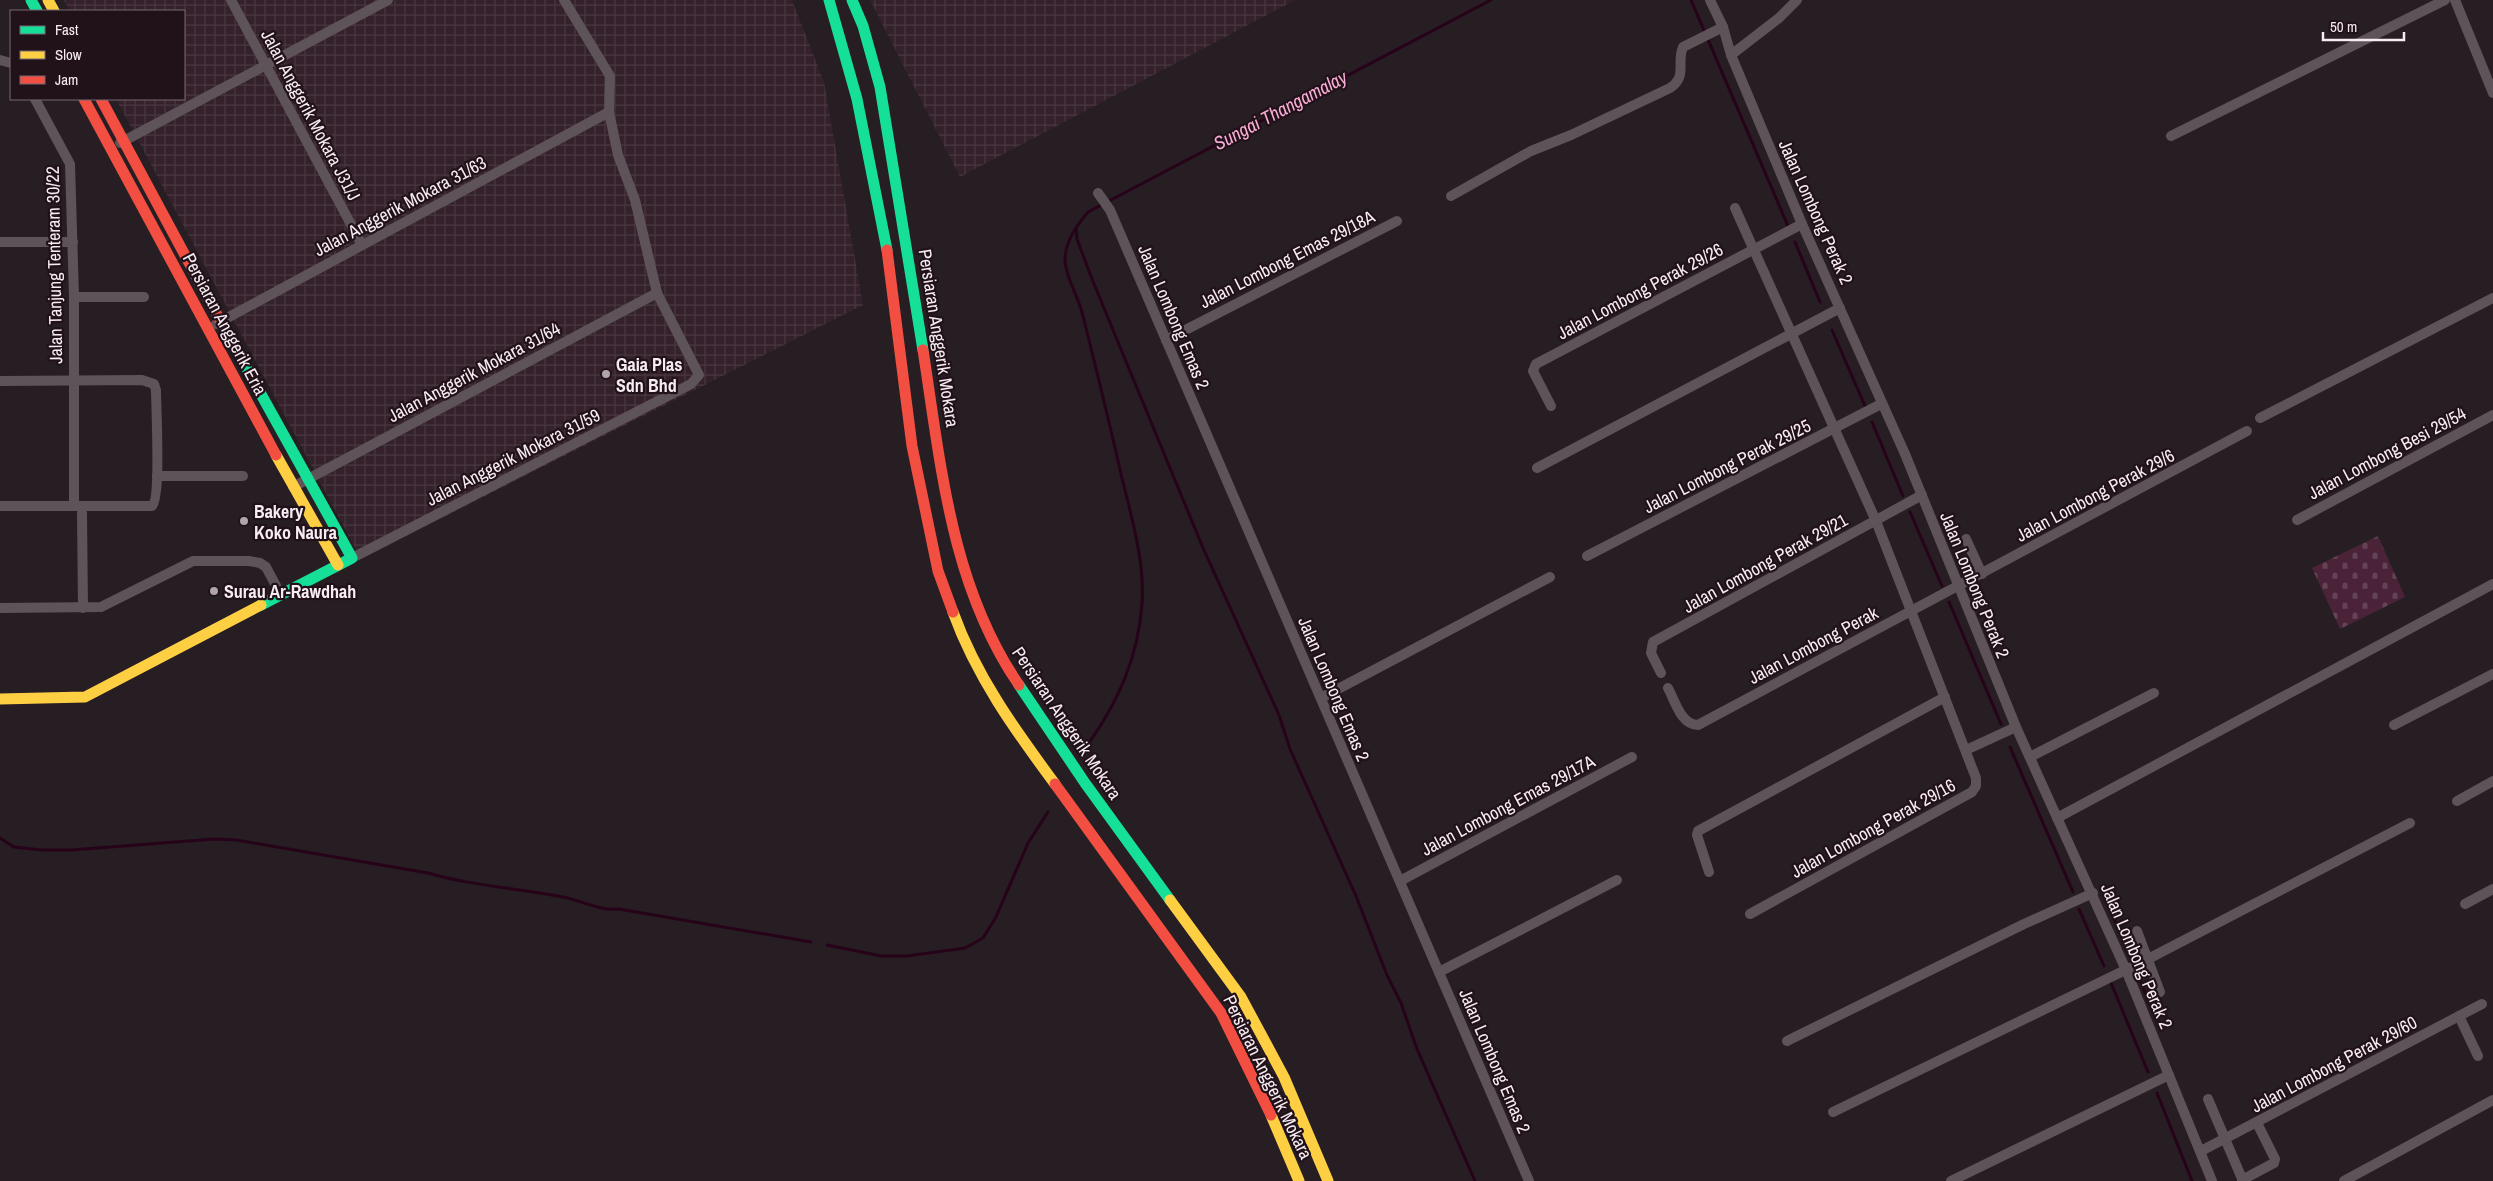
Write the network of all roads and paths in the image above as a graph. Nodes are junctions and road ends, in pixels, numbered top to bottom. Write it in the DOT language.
graph roads {
  1 [pos="231,0"];
  2 [pos="388,0"];
  3 [pos="564,0"];
  4 [pos="829,0"];
  5 [pos="852,0"];
  6 [pos="1710,0"];
  7 [pos="1796,0"];
  8 [pos="2445,0"];
  9 [pos="2457,1"];
  10 [pos="1723,27"];
  11 [pos="1731,55"];
  12 [pos="266,65"];
  13 [pos="2493,92"];
  14 [pos="36,100"];
  15 [pos="85,100"];
  16 [pos="102,100"];
  17 [pos="609,112"];
  18 [pos="2171,136"];
  19 [pos="124,141"];
  20 [pos="111,149"];
  21 [pos="1098,193"];
  22 [pos="1451,196"];
  23 [pos="1735,208"];
  24 [pos="1397,221"];
  25 [pos="1802,224"];
  26 [pos="0,242"];
  27 [pos="73,242"];
  28 [pos="362,245"];
  29 [pos="1754,250"];
  30 [pos="658,293"];
  31 [pos="74,297"];
  32 [pos="144,297"];
  33 [pos="2493,298"];
  34 [pos="1840,308"];
  35 [pos="221,321"];
  36 [pos="208,328"];
  37 [pos="1792,334"];
  38 [pos="1166,340"];
  39 [pos="73,380"];
  40 [pos="0,381"];
  41 [pos="1881,404"];
  42 [pos="1551,406"];
  43 [pos="2493,415"];
  44 [pos="2260,418"];
  45 [pos="1834,428"];
  46 [pos="2247,430"];
  47 [pos="1537,468"];
  48 [pos="157,476"];
  49 [pos="243,476"];
  50 [pos="306,479"];
  51 [pos="293,487"];
  52 [pos="1922,495"];
  53 [pos="0,506"];
  54 [pos="78,510"];
  55 [pos="2297,520"];
  56 [pos="1876,521"];
  57 [pos="1966,539"];
  58 [pos="1587,556"];
  59 [pos="352,558"];
  60 [pos="338,566"];
  61 [pos="1982,574"];
  62 [pos="1550,577"];
  63 [pos="2493,584"];
  64 [pos="1957,587"];
  65 [pos="281,595"];
  66 [pos="0,608"];
  67 [pos="83,608"];
  68 [pos="1911,611"];
  69 [pos="1661,673"];
  70 [pos="2493,674"];
  71 [pos="1668,688"];
  72 [pos="2154,692"];
  73 [pos="1945,697"];
  74 [pos="1321,698"];
  75 [pos="0,699"];
  76 [pos="2394,725"];
  77 [pos="2016,727"];
  78 [pos="1966,750"];
  79 [pos="1632,757"];
  80 [pos="2030,757"];
  81 [pos="2493,781"];
  82 [pos="2457,800"];
  83 [pos="2057,818"];
  84 [pos="2410,823"];
  85 [pos="1709,872"];
  86 [pos="1617,880"];
  87 [pos="1400,881"];
  88 [pos="2493,889"];
  89 [pos="2093,893"];
  90 [pos="2465,904"];
  91 [pos="1750,914"];
  92 [pos="2137,931"];
  93 [pos="2148,959"];
  94 [pos="2126,970"];
  95 [pos="1439,972"];
  96 [pos="2160,992"];
  97 [pos="2482,1004"];
  98 [pos="2459,1016"];
  99 [pos="1787,1042"];
  100 [pos="2478,1056"];
  101 [pos="2169,1075"];
  102 [pos="2208,1100"];
  103 [pos="2493,1100"];
  104 [pos="1833,1112"];
  105 [pos="2257,1123"];
  106 [pos="2225,1140"];
  107 [pos="2201,1151"];
  108 [pos="1299,1181"];
  109 [pos="1328,1181"];
  110 [pos="1529,1181"];
  111 [pos="1951,1181"];
  112 [pos="2212,1181"];
  113 [pos="2242,1181"];
  114 [pos="2344,1181"];
  1 -- 12 [label="street, Jalan Anggerik Mokara J31/J"];
  2 -- 12 [label="street"];
  3 -- 17 [label="street, Jalan Anggerik Mokara 31/59"];
  4 -- 108 [label="main road, Persiaran Anggerik Mokara"];
  5 -- 109 [label="main road, Persiaran Anggerik Mokara"];
  6 -- 10 [label="street, Jalan Lombong Perak 2"];
  7 -- 11 [label="street"];
  8 -- 18 [label="street"];
  9 -- 13 [label="street"];
  10 -- 11 [label="street, Jalan Lombong Perak 2"];
  10 -- 22 [label="street"];
  11 -- 25 [label="street, Jalan Lombong Perak 2"];
  12 -- 19 [label="street"];
  12 -- 28 [label="street, Jalan Anggerik Mokara J31/J"];
  14 -- 27 [label="street, Jalan Tanjung Tenteram 30/22"];
  15 -- 20 [label="main road, Persiaran Anggerik Eria"];
  16 -- 19 [label="main road, Persiaran Anggerik Eria"];
  17 -- 28 [label="street, Jalan Anggerik Mokara 31/63"];
  17 -- 30 [label="street, Jalan Anggerik Mokara 31/59"];
  19 -- 20 [label="street"];
  19 -- 35 [label="main road, Persiaran Anggerik Eria"];
  20 -- 36 [label="main road, Persiaran Anggerik Eria"];
  21 -- 38 [label="street, Jalan Lombong Emas 2"];
  23 -- 29 [label="street"];
  24 -- 38 [label="street, Jalan Lombong Emas 29/18A"];
  25 -- 29 [label="street, Jalan Lombong Perak 29/26"];
  25 -- 34 [label="street, Jalan Lombong Perak 2"];
  26 -- 27 [label="street"];
  27 -- 31 [label="street, Jalan Tanjung Tenteram 30/22"];
  28 -- 35 [label="street, Jalan Anggerik Mokara 31/63"];
  29 -- 37 [label="street"];
  29 -- 42 [label="street, Jalan Lombong Perak 29/26"];
  30 -- 50 [label="street, Jalan Anggerik Mokara 31/64"];
  30 -- 59 [label="street, Jalan Anggerik Mokara 31/59"];
  31 -- 32 [label="street"];
  31 -- 39 [label="street, Jalan Tanjung Tenteram 30/22"];
  33 -- 44 [label="street"];
  34 -- 37 [label="street"];
  34 -- 41 [label="street, Jalan Lombong Perak 2"];
  35 -- 36 [label="street, Jalan Anggerik Mokara 31/63"];
  35 -- 50 [label="main road, Persiaran Anggerik Eria"];
  36 -- 51 [label="main road, Persiaran Anggerik Eria"];
  37 -- 45 [label="street, Jalan Lombong Perak 29/16"];
  37 -- 47 [label="street"];
  38 -- 74 [label="street, Jalan Lombong Emas 2"];
  39 -- 40 [label="street"];
  39 -- 48 [label="street"];
  39 -- 54 [label="street, Jalan Tanjung Tenteram 30/22"];
  41 -- 45 [label="street, Jalan Lombong Perak 29/25"];
  41 -- 52 [label="street, Jalan Lombong Perak 2"];
  43 -- 55 [label="street, Jalan Lombong Besi 29/54"];
  45 -- 56 [label="street, Jalan Lombong Perak 29/16"];
  45 -- 58 [label="street, Jalan Lombong Perak 29/25"];
  46 -- 61 [label="street, Jalan Lombong Perak 29/6"];
  48 -- 49 [label="street"];
  48 -- 54 [label="street"];
  50 -- 51 [label="street, Jalan Anggerik Mokara 31/64"];
  50 -- 59 [label="main road, Persiaran Anggerik Eria"];
  51 -- 60 [label="main road, Persiaran Anggerik Eria"];
  52 -- 56 [label="street, Jalan Lombong Perak 29/21"];
  52 -- 64 [label="street, Jalan Lombong Perak 2"];
  53 -- 54 [label="street"];
  54 -- 67 [label="street, Jalan Tanjung Tenteram 30/22"];
  56 -- 68 [label="street, Jalan Lombong Perak 29/16"];
  56 -- 69 [label="street, Jalan Lombong Perak 29/21"];
  57 -- 61 [label="street"];
  59 -- 60 [label="main road"];
  60 -- 65 [label="main road"];
  61 -- 64 [label="street, Jalan Lombong Perak 29/6"];
  62 -- 74 [label="street"];
  63 -- 83 [label="street"];
  64 -- 68 [label="street, Jalan Lombong Perak"];
  64 -- 77 [label="street, Jalan Lombong Perak 2"];
  65 -- 67 [label="street"];
  65 -- 75 [label="main road"];
  66 -- 67 [label="street"];
  68 -- 71 [label="street, Jalan Lombong Perak"];
  68 -- 73 [label="street, Jalan Lombong Perak 29/16"];
  70 -- 76 [label="street"];
  72 -- 80 [label="street"];
  73 -- 78 [label="street, Jalan Lombong Perak 29/16"];
  73 -- 85 [label="street"];
  74 -- 87 [label="street, Jalan Lombong Emas 2"];
  77 -- 78 [label="street"];
  77 -- 80 [label="street, Jalan Lombong Perak 2"];
  78 -- 91 [label="street, Jalan Lombong Perak 29/16"];
  79 -- 87 [label="street, Jalan Lombong Emas 29/17A"];
  80 -- 83 [label="street, Jalan Lombong Perak 2"];
  81 -- 82 [label="street"];
  83 -- 89 [label="street, Jalan Lombong Perak 2"];
  84 -- 93 [label="street"];
  86 -- 95 [label="street"];
  87 -- 95 [label="street, Jalan Lombong Emas 2"];
  88 -- 90 [label="street"];
  89 -- 94 [label="street, Jalan Lombong Perak 2"];
  89 -- 99 [label="street"];
  92 -- 93 [label="street"];
  93 -- 94 [label="street"];
  93 -- 96 [label="street"];
  94 -- 101 [label="street, Jalan Lombong Perak 2"];
  94 -- 104 [label="street"];
  95 -- 110 [label="street, Jalan Lombong Emas 2"];
  97 -- 98 [label="street, Jalan Lombong Perak 29/60"];
  98 -- 100 [label="street"];
  98 -- 105 [label="street, Jalan Lombong Perak 29/60"];
  101 -- 107 [label="street, Jalan Lombong Perak 2"];
  101 -- 111 [label="street"];
  102 -- 106 [label="street"];
  103 -- 114 [label="street"];
  105 -- 106 [label="street, Jalan Lombong Perak 29/60"];
  105 -- 113 [label="street"];
  106 -- 107 [label="street, Jalan Lombong Perak 29/60"];
  106 -- 113 [label="street"];
  107 -- 112 [label="street, Jalan Lombong Perak 2"];
}
